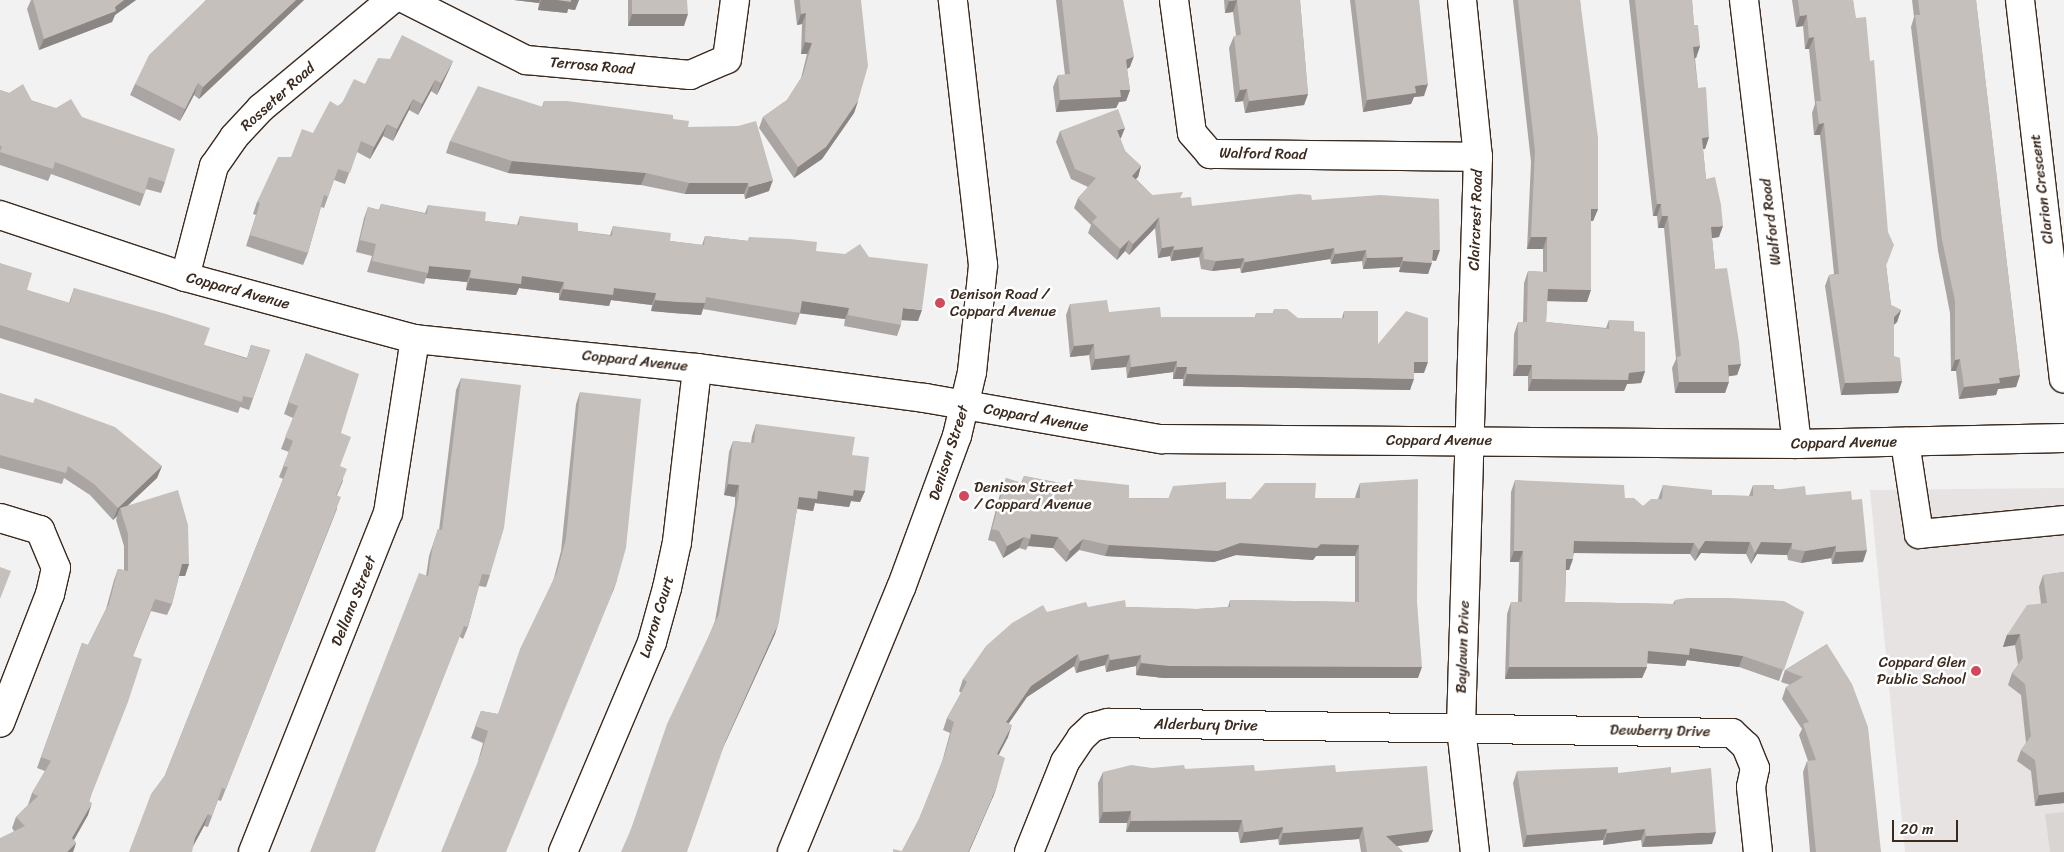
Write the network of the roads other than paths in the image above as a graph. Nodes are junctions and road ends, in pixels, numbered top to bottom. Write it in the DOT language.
graph roads {
  1 [pos="391,0"];
  2 [pos="407,0"];
  3 [pos="735,0"];
  4 [pos="953,0"];
  5 [pos="1174,0"];
  6 [pos="1462,0"];
  7 [pos="1744,0"];
  8 [pos="2020,0"];
  9 [pos="1478,157"];
  10 [pos="0,216"];
  11 [pos="186,277"];
  12 [pos="415,339"];
  13 [pos="697,368"];
  14 [pos="2064,378"];
  15 [pos="965,406"];
  16 [pos="2064,438"];
  17 [pos="1468,441"];
  18 [pos="1905,442"];
  19 [pos="1798,444"];
  20 [pos="0,518"];
  21 [pos="2064,520"];
  22 [pos="0,723"];
  23 [pos="1461,728"];
  24 [pos="253,852"];
  25 [pos="563,852"];
  26 [pos="792,852"];
  27 [pos="1029,852"];
  28 [pos="1476,852"];
  29 [pos="1758,852"];
  1 -- 11 [label="street, Rosseter Road"];
  2 -- 3 [label="street, Terrosa Road"];
  4 -- 15 [label="street, Denison Street"];
  5 -- 9 [label="street, Walford Road"];
  6 -- 9 [label="street, Claircrest Road"];
  7 -- 19 [label="street, Walford Road"];
  8 -- 14 [label="street, Clarion Crescent"];
  9 -- 17 [label="street, Claircrest Road"];
  10 -- 11 [label="street, Coppard Avenue"];
  11 -- 12 [label="street, Coppard Avenue"];
  12 -- 13 [label="street, Coppard Avenue"];
  12 -- 24 [label="street, Dellano Street"];
  13 -- 15 [label="street, Coppard Avenue"];
  13 -- 25 [label="street, Lavron Court"];
  15 -- 17 [label="street, Coppard Avenue"];
  15 -- 26 [label="street, Denison Street"];
  16 -- 18 [label="street, Coppard Avenue"];
  17 -- 19 [label="street, Coppard Avenue"];
  17 -- 23 [label="street, Baylawn Drive"];
  18 -- 19 [label="street, Coppard Avenue"];
  18 -- 21 [label="street"];
  20 -- 22 [label="street"];
  23 -- 27 [label="street, Alderbury Drive"];
  23 -- 28 [label="street, Baylawn Drive"];
  23 -- 29 [label="street, Dewberry Drive"];
}
